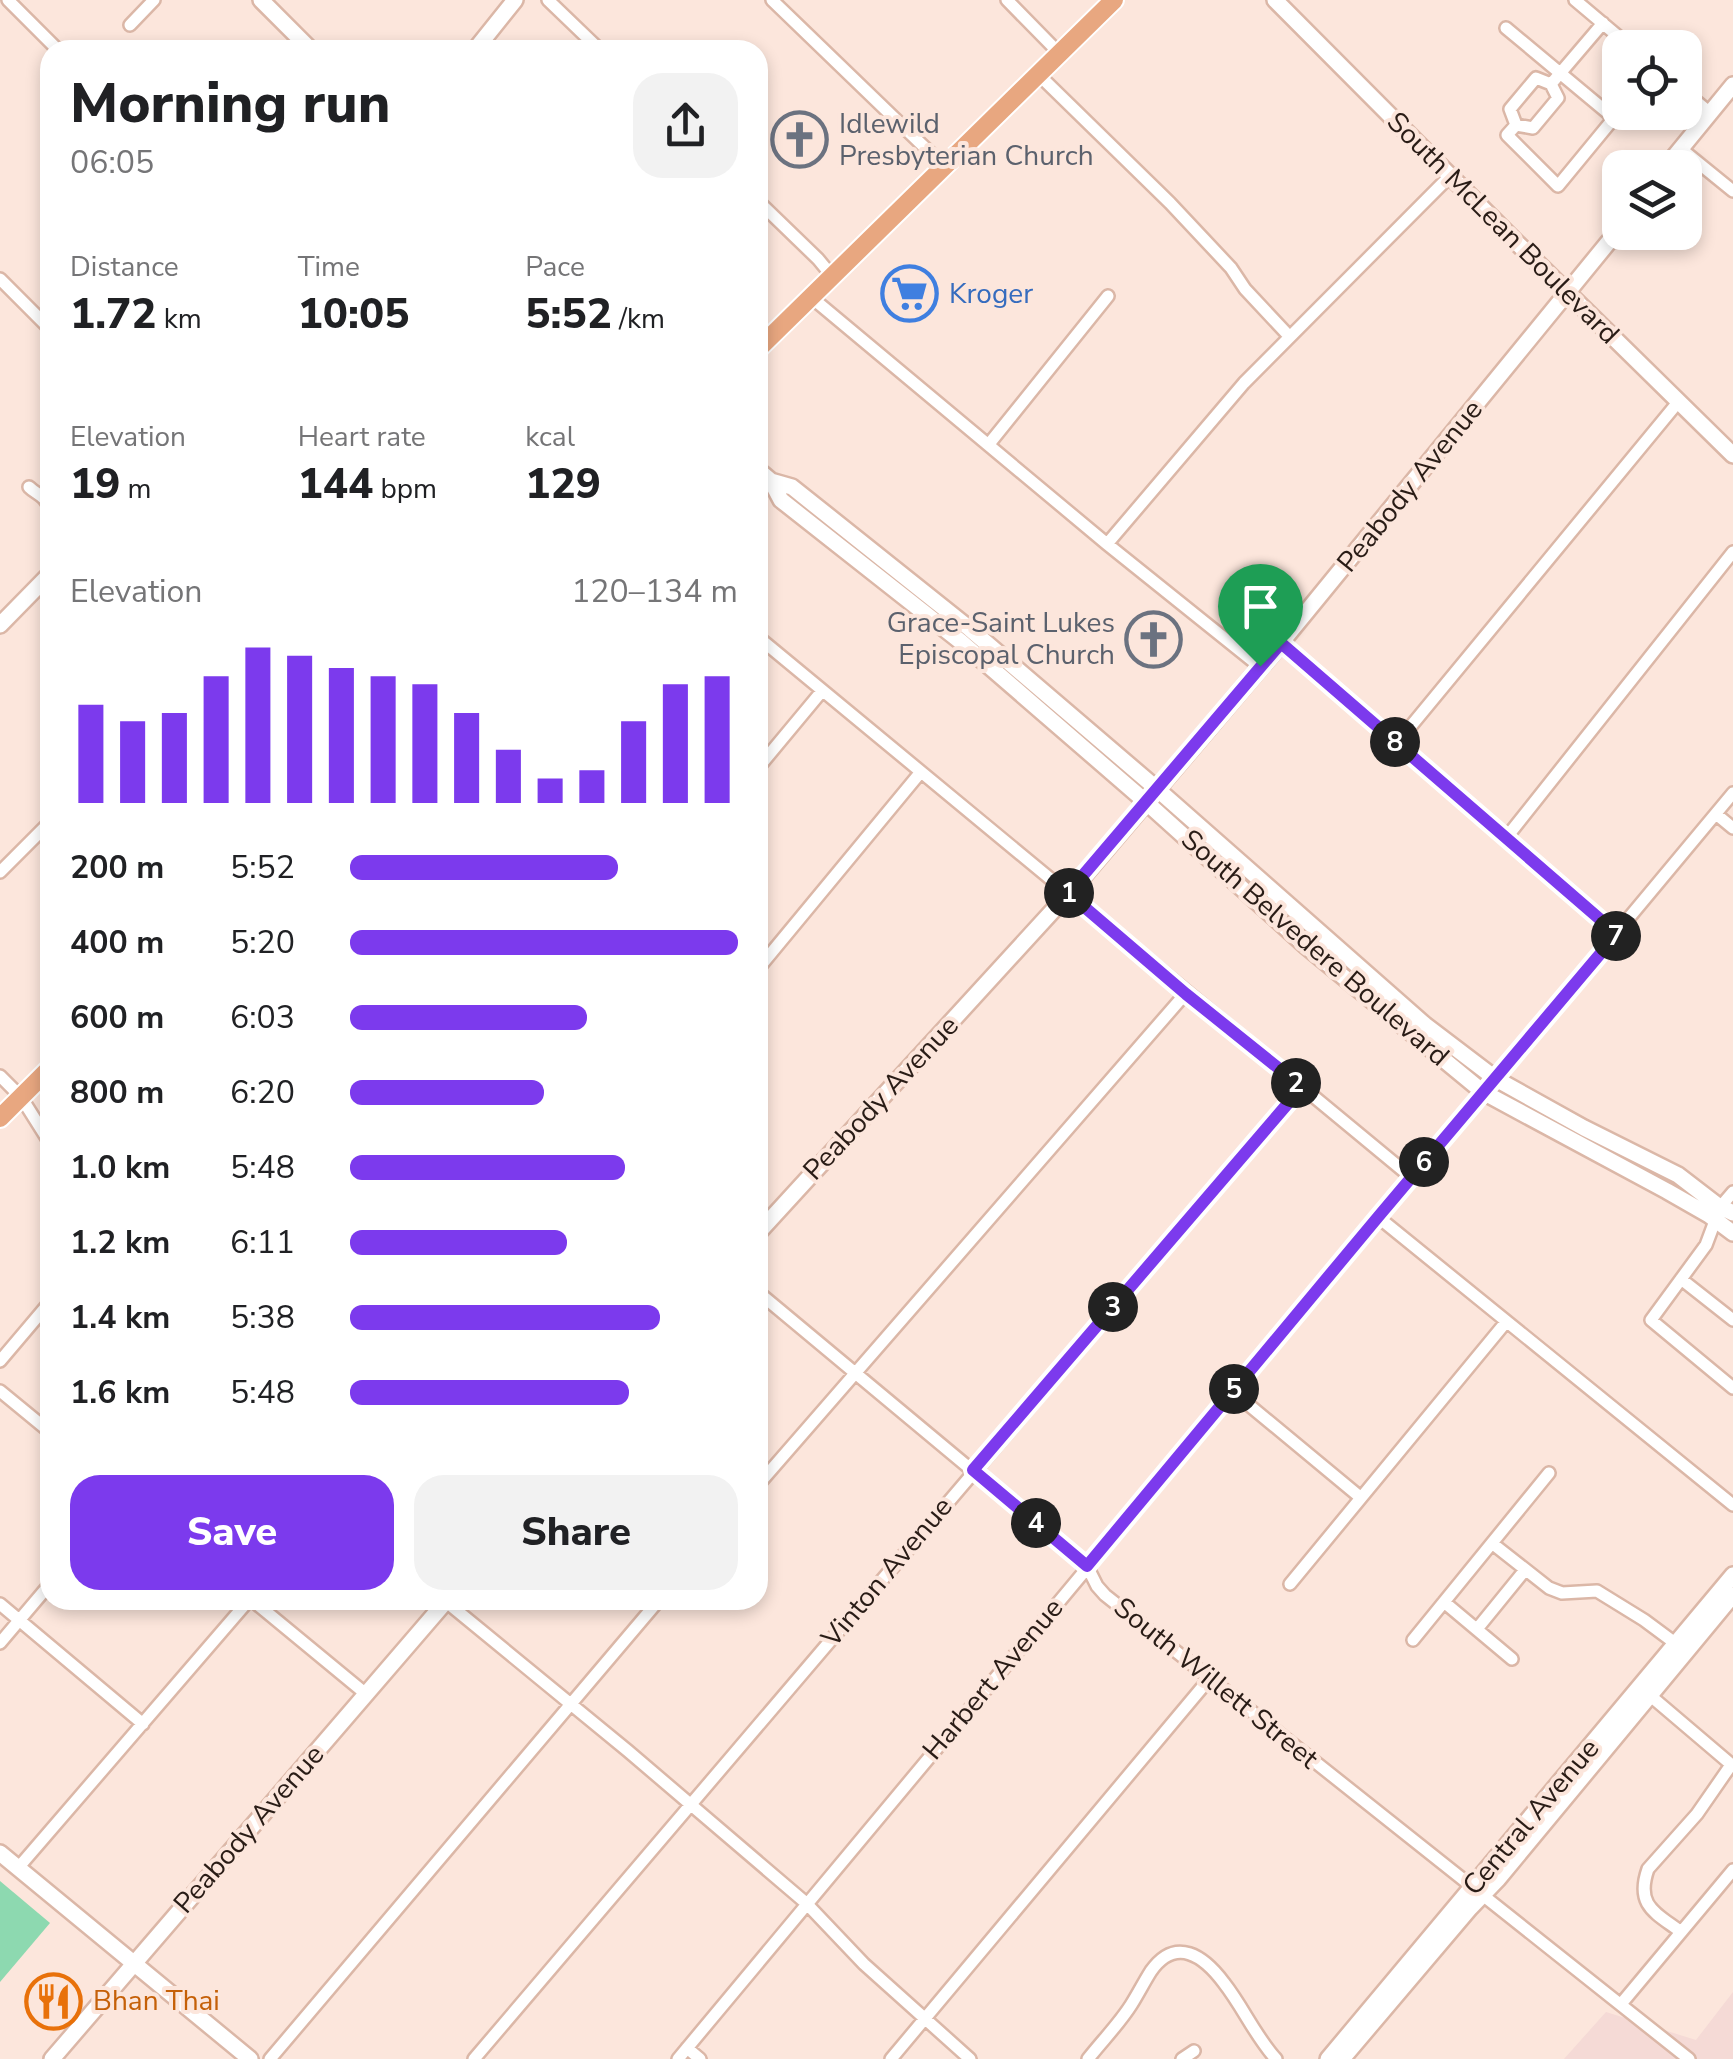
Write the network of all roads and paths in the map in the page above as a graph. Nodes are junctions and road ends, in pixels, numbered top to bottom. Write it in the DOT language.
graph roads {
  1 [pos="8,0"];
  2 [pos="154,0"];
  3 [pos="261,0"];
  4 [pos="515,0"];
  5 [pos="548,0"];
  6 [pos="772,0"];
  7 [pos="1008,0"];
  8 [pos="1114,0"];
  9 [pos="1275,0"];
  10 [pos="1575,0"];
  11 [pos="1603,23"];
  12 [pos="130,25"];
  13 [pos="1506,28"];
  14 [pos="1611,30"];
  15 [pos="48,40"];
  16 [pos="302,40"];
  17 [pos="483,40"];
  18 [pos="590,40"];
  19 [pos="1060,54"];
  20 [pos="1039,75"];
  21 [pos="1555,78"];
  22 [pos="1733,85"];
  23 [pos="1702,107"];
  24 [pos="1710,114"];
  25 [pos="1516,125"];
  26 [pos="1680,148"];
  27 [pos="945,166"];
  28 [pos="1450,176"];
  29 [pos="1733,191"];
  30 [pos="768,211"];
  31 [pos="1602,250"];
  32 [pos="832,276"];
  33 [pos="0,279"];
  34 [pos="10,290"];
  35 [pos="1568,293"];
  36 [pos="1108,296"];
  37 [pos="810,297"];
  38 [pos="0,301"];
  39 [pos="40,319"];
  40 [pos="1289,336"];
  41 [pos="768,339"];
  42 [pos="1679,401"];
  43 [pos="989,444"];
  44 [pos="1733,454"];
  45 [pos="768,478"];
  46 [pos="31,490"];
  47 [pos="40,494"];
  48 [pos="1107,544"];
  49 [pos="1733,552"];
  50 [pos="40,584"];
  51 [pos="0,625"];
  52 [pos="1281,643"];
  53 [pos="768,646"];
  54 [pos="1260,666"];
  55 [pos="822,691"];
  56 [pos="1396,743"];
  57 [pos="768,756"];
  58 [pos="920,773"];
  59 [pos="1733,793"];
  60 [pos="1152,795"];
  61 [pos="1716,814"];
  62 [pos="1733,828"];
  63 [pos="40,832"];
  64 [pos="1506,838"];
  65 [pos="0,872"];
  66 [pos="1068,893"];
  67 [pos="1319,931"];
  68 [pos="1617,934"];
  69 [pos="1306,946"];
  70 [pos="768,957"];
  71 [pos="1186,994"];
  72 [pos="0,1076"];
  73 [pos="40,1078"];
  74 [pos="1496,1080"];
  75 [pos="1302,1087"];
  76 [pos="1483,1092"];
  77 [pos="21,1097"];
  78 [pos="0,1118"];
  79 [pos="40,1126"];
  80 [pos="1411,1177"];
  81 [pos="1733,1192"];
  82 [pos="1719,1213"];
  83 [pos="1378,1217"];
  84 [pos="768,1222"];
  85 [pos="1733,1234"];
  86 [pos="1681,1279"];
  87 [pos="768,1300"];
  88 [pos="40,1314"];
  89 [pos="1733,1320"];
  90 [pos="1506,1322"];
  91 [pos="0,1361"];
  92 [pos="855,1372"];
  93 [pos="1733,1388"];
  94 [pos="0,1391"];
  95 [pos="1232,1391"];
  96 [pos="40,1424"];
  97 [pos="973,1470"];
  98 [pos="1549,1472"];
  99 [pos="768,1473"];
  100 [pos="1360,1497"];
  101 [pos="1733,1505"];
  102 [pos="1492,1544"];
  103 [pos="1087,1566"];
  104 [pos="1524,1570"];
  105 [pos="1733,1575"];
  106 [pos="1290,1584"];
  107 [pos="40,1596"];
  108 [pos="1733,1596"];
  109 [pos="1444,1602"];
  110 [pos="0,1604"];
  111 [pos="241,1610"];
  112 [pos="262,1610"];
  113 [pos="438,1610"];
  114 [pos="457,1610"];
  115 [pos="649,1610"];
  116 [pos="20,1620"];
  117 [pos="1476,1630"];
  118 [pos="1412,1640"];
  119 [pos="0,1643"];
  120 [pos="1681,1647"];
  121 [pos="1512,1659"];
  122 [pos="1210,1678"];
  123 [pos="1645,1691"];
  124 [pos="366,1694"];
  125 [pos="569,1704"];
  126 [pos="143,1724"];
  127 [pos="1732,1765"];
  128 [pos="691,1804"];
  129 [pos="0,1853"];
  130 [pos="18,1868"];
  131 [pos="1733,1870"];
  132 [pos="1477,1891"];
  133 [pos="806,1903"];
  134 [pos="1681,1932"];
  135 [pos="133,1963"];
  136 [pos="1621,2004"];
  137 [pos="924,2020"];
  138 [pos="687,2048"];
  139 [pos="1194,2051"];
  140 [pos="52,2059"];
  141 [pos="250,2059"];
  142 [pos="270,2059"];
  143 [pos="474,2059"];
  144 [pos="678,2059"];
  145 [pos="700,2059"];
  146 [pos="891,2059"];
  147 [pos="970,2059"];
  148 [pos="1088,2059"];
  149 [pos="1182,2059"];
  150 [pos="1276,2059"];
  151 [pos="1328,2059"];
  152 [pos="1342,2059"];
  153 [pos="1689,2059"];
  1 -- 15 [label="street"];
  2 -- 12 [label="street"];
  3 -- 16 [label="main road"];
  4 -- 17 [label="main road"];
  5 -- 18 [label="street"];
  6 -- 27 [label="street"];
  7 -- 19 [label="street"];
  8 -- 19 [label="main road"];
  9 -- 28 [label="main road, South McLean Boulevard"];
  10 -- 11 [label="street"];
  11 -- 14 [label="street"];
  11 -- 21 [label="street"];
  13 -- 21 [label="street"];
  19 -- 20 [label="main road"];
  20 -- 27 [label="main road"];
  20 -- 40 [label="street"];
  21 -- 25 [label="street"];
  21 -- 25 [label="street"];
  21 -- 25 [label="street"];
  22 -- 24 [label="main road"];
  23 -- 24 [label="street"];
  24 -- 26 [label="main road"];
  26 -- 29 [label="street"];
  27 -- 32 [label="main road"];
  28 -- 35 [label="main road, South McLean Boulevard"];
  28 -- 40 [label="street"];
  30 -- 32 [label="street"];
  31 -- 35 [label="main road, Peabody Avenue"];
  32 -- 37 [label="main road"];
  33 -- 34 [label="street"];
  34 -- 38 [label="street"];
  34 -- 39 [label="street"];
  35 -- 42 [label="main road, South McLean Boulevard"];
  35 -- 52 [label="main road, Peabody Avenue"];
  36 -- 43 [label="street"];
  37 -- 41 [label="main road"];
  37 -- 43 [label="street"];
  40 -- 48 [label="street"];
  42 -- 44 [label="main road, South McLean Boulevard"];
  42 -- 56 [label="street"];
  43 -- 48 [label="street"];
  45 -- 60 [label="main road, South Belvedere Boulevard"];
  46 -- 47 [label="street"];
  48 -- 54 [label="street"];
  49 -- 64 [label="street"];
  50 -- 51 [label="main road"];
  52 -- 54 [label="main road, Peabody Avenue"];
  52 -- 56 [label="street"];
  53 -- 55 [label="street"];
  54 -- 60 [label="main road, Peabody Avenue"];
  55 -- 57 [label="street"];
  55 -- 58 [label="street"];
  56 -- 64 [label="street"];
  58 -- 66 [label="street"];
  58 -- 70 [label="street"];
  59 -- 61 [label="street, Harbert Avenue"];
  60 -- 66 [label="main road, Peabody Avenue"];
  60 -- 67 [label="main road, South Belvedere Boulevard"];
  60 -- 69 [label="main road, South Belvedere Boulevard"];
  61 -- 62 [label="street"];
  61 -- 68 [label="street, Harbert Avenue"];
  63 -- 65 [label="street"];
  64 -- 68 [label="street"];
  66 -- 71 [label="street"];
  66 -- 84 [label="main road, Peabody Avenue"];
  67 -- 69 [label="main road"];
  67 -- 74 [label="main road, South Belvedere Boulevard"];
  68 -- 74 [label="street, Harbert Avenue"];
  69 -- 76 [label="main road, South Belvedere Boulevard"];
  71 -- 75 [label="street"];
  71 -- 92 [label="street"];
  72 -- 77 [label="street"];
  73 -- 77 [label="main road"];
  74 -- 76 [label="street, Harbert Avenue"];
  74 -- 82 [label="main road, South Belvedere Boulevard"];
  75 -- 80 [label="street"];
  75 -- 97 [label="street, Vinton Avenue"];
  76 -- 80 [label="street, Harbert Avenue"];
  76 -- 82 [label="main road, South Belvedere Boulevard"];
  77 -- 78 [label="main road"];
  77 -- 79 [label="street"];
  80 -- 83 [label="street, Harbert Avenue"];
  81 -- 82 [label="street"];
  82 -- 85 [label="main road, South Belvedere Boulevard"];
  82 -- 86 [label="street"];
  83 -- 90 [label="street"];
  83 -- 95 [label="street, Harbert Avenue"];
  86 -- 89 [label="street"];
  86 -- 93 [label="street"];
  87 -- 92 [label="street, South Willett Street"];
  88 -- 91 [label="street"];
  90 -- 100 [label="street"];
  90 -- 101 [label="street"];
  92 -- 97 [label="street, South Willett Street"];
  92 -- 99 [label="street"];
  94 -- 96 [label="street"];
  95 -- 100 [label="street"];
  95 -- 103 [label="street, Harbert Avenue"];
  97 -- 103 [label="street, South Willett Street"];
  97 -- 128 [label="street, Vinton Avenue"];
  98 -- 102 [label="street"];
  100 -- 106 [label="street"];
  102 -- 104 [label="street"];
  102 -- 109 [label="street"];
  103 -- 122 [label="street, South Willett Street"];
  103 -- 133 [label="street, Harbert Avenue"];
  104 -- 117 [label="street"];
  104 -- 120 [label="street"];
  105 -- 120 [label="main road, Central Avenue"];
  107 -- 116 [label="street"];
  108 -- 120 [label="main road, Central Avenue"];
  109 -- 117 [label="street"];
  109 -- 118 [label="street"];
  110 -- 116 [label="street"];
  111 -- 126 [label="street"];
  112 -- 124 [label="street"];
  113 -- 124 [label="main road, Peabody Avenue"];
  114 -- 125 [label="street"];
  115 -- 125 [label="street"];
  116 -- 119 [label="street"];
  116 -- 126 [label="street"];
  117 -- 121 [label="street"];
  120 -- 123 [label="main road, Central Avenue"];
  122 -- 132 [label="street, South Willett Street"];
  122 -- 137 [label="street"];
  123 -- 127 [label="street"];
  123 -- 132 [label="main road, Central Avenue"];
  124 -- 135 [label="main road, Peabody Avenue"];
  125 -- 128 [label="street"];
  125 -- 142 [label="street"];
  126 -- 130 [label="street"];
  127 -- 134 [label="street"];
  128 -- 133 [label="street"];
  128 -- 143 [label="street, Vinton Avenue"];
  129 -- 130 [label="main road"];
  130 -- 135 [label="main road"];
  131 -- 134 [label="street"];
  132 -- 136 [label="street, South Willett Street"];
  132 -- 151 [label="main road, Central Avenue"];
  132 -- 152 [label="main road, Central Avenue"];
  133 -- 137 [label="street"];
  133 -- 138 [label="street, Harbert Avenue"];
  134 -- 136 [label="street"];
  135 -- 140 [label="main road, Peabody Avenue"];
  135 -- 141 [label="main road"];
  136 -- 153 [label="street, South Willett Street"];
  137 -- 146 [label="street"];
  137 -- 147 [label="street"];
  138 -- 144 [label="street, Harbert Avenue"];
  138 -- 145 [label="street"];
  139 -- 149 [label="street"];
  148 -- 150 [label="street"];
}
